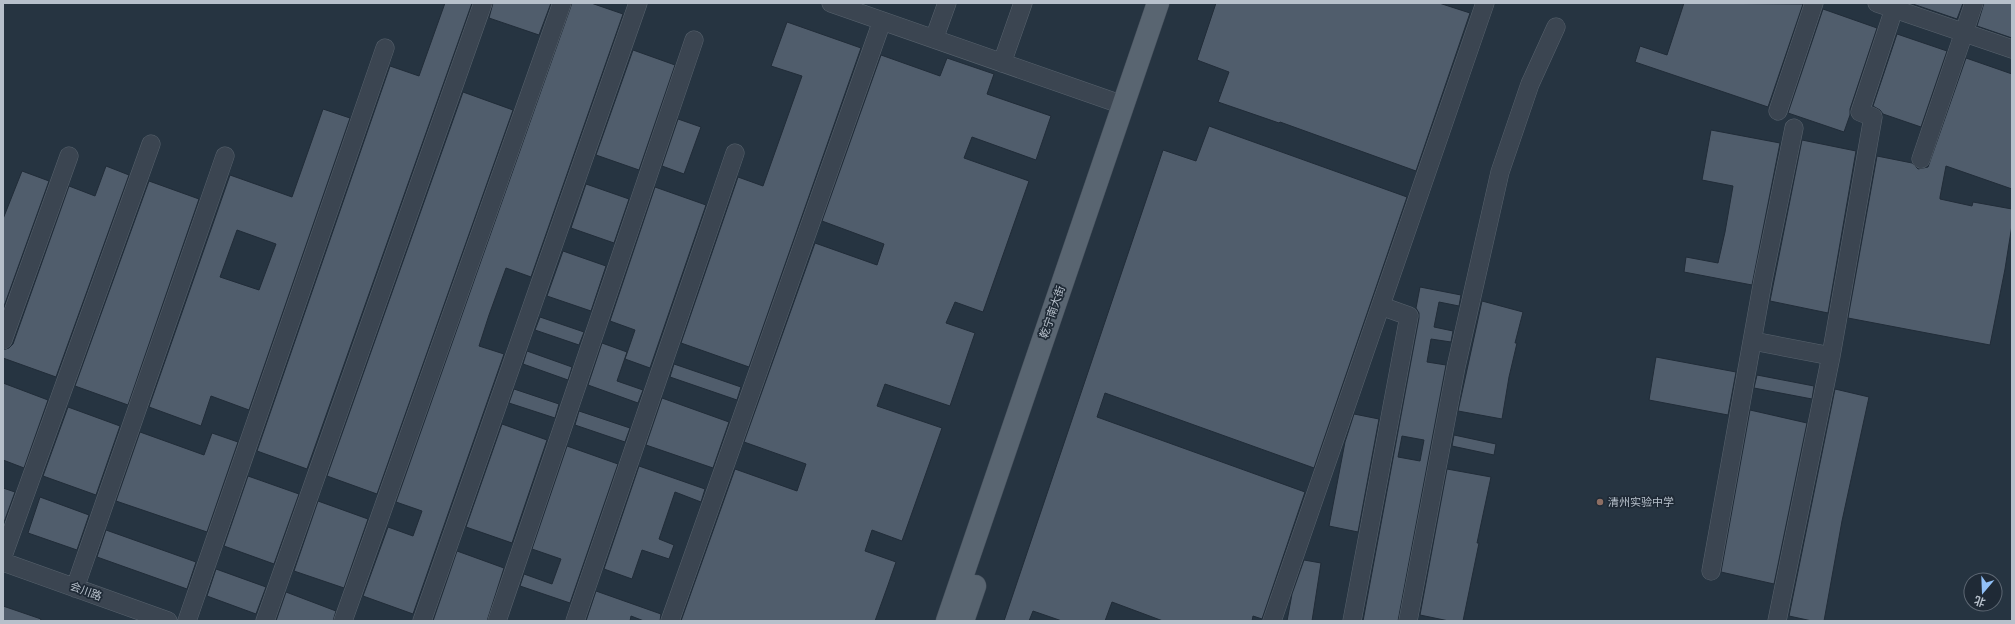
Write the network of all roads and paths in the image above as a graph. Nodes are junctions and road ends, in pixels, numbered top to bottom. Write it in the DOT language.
graph roads {
  1 [pos="483,3"];
  2 [pos="562,3"];
  3 [pos="638,3"];
  4 [pos="831,3"];
  5 [pos="947,3"];
  6 [pos="1023,3"];
  7 [pos="1158,3"];
  8 [pos="1173,3"];
  9 [pos="1485,3"];
  10 [pos="1814,3"];
  11 [pos="1877,3"];
  12 [pos="1974,3"];
  13 [pos="1894,9"];
  14 [pos="873,13"];
  15 [pos="1556,27"];
  16 [pos="1964,33"];
  17 [pos="934,39"];
  18 [pos="694,40"];
  19 [pos="385,48"];
  20 [pos="2012,49"];
  21 [pos="1002,63"];
  22 [pos="1123,105"];
  23 [pos="1778,111"];
  24 [pos="1794,128"];
  25 [pos="151,144"];
  26 [pos="735,153"];
  27 [pos="69,156"];
  28 [pos="225,156"];
  29 [pos="1921,159"];
  30 [pos="1381,306"];
  31 [pos="3,340"];
  32 [pos="1753,341"];
  33 [pos="1831,356"];
  34 [pos="3,556"];
  35 [pos="3,562"];
  36 [pos="1711,571"];
  37 [pos="75,588"];
  38 [pos="168,621"];
  39 [pos="187,621"];
  40 [pos="265,621"];
  41 [pos="343,621"];
  42 [pos="422,621"];
  43 [pos="497,621"];
  44 [pos="575,621"];
  45 [pos="670,621"];
  46 [pos="946,621"];
  47 [pos="963,621"];
  48 [pos="1272,621"];
  49 [pos="1352,621"];
  50 [pos="1408,621"];
  51 [pos="1777,621"];
  1 -- 40 [label="street"];
  2 -- 41 [label="street"];
  3 -- 42 [label="street"];
  4 -- 14 [label="street"];
  5 -- 17 [label="street"];
  6 -- 21 [label="street"];
  7 -- 22 [label="main road, 乾宁南大街"];
  8 -- 47 [label="main road, 乾宁南大街"];
  9 -- 30 [label="street"];
  10 -- 23 [label="street"];
  11 -- 13 [label="street"];
  12 -- 16 [label="street"];
  13 -- 16 [label="street"];
  13 -- 33 [label="street"];
  14 -- 17 [label="street"];
  14 -- 45 [label="street"];
  15 -- 50 [label="street"];
  16 -- 20 [label="street"];
  16 -- 29 [label="street"];
  17 -- 21 [label="street"];
  18 -- 43 [label="street"];
  19 -- 39 [label="street"];
  21 -- 22 [label="street"];
  22 -- 46 [label="main road, 乾宁南大街"];
  24 -- 32 [label="street"];
  25 -- 34 [label="street"];
  26 -- 44 [label="street"];
  27 -- 31 [label="street"];
  28 -- 37 [label="street"];
  30 -- 48 [label="street"];
  30 -- 49 [label="street"];
  32 -- 33 [label="street"];
  32 -- 36 [label="street"];
  33 -- 51 [label="street"];
  35 -- 37 [label="street, 会川路"];
  37 -- 38 [label="street, 会川路"];
}
